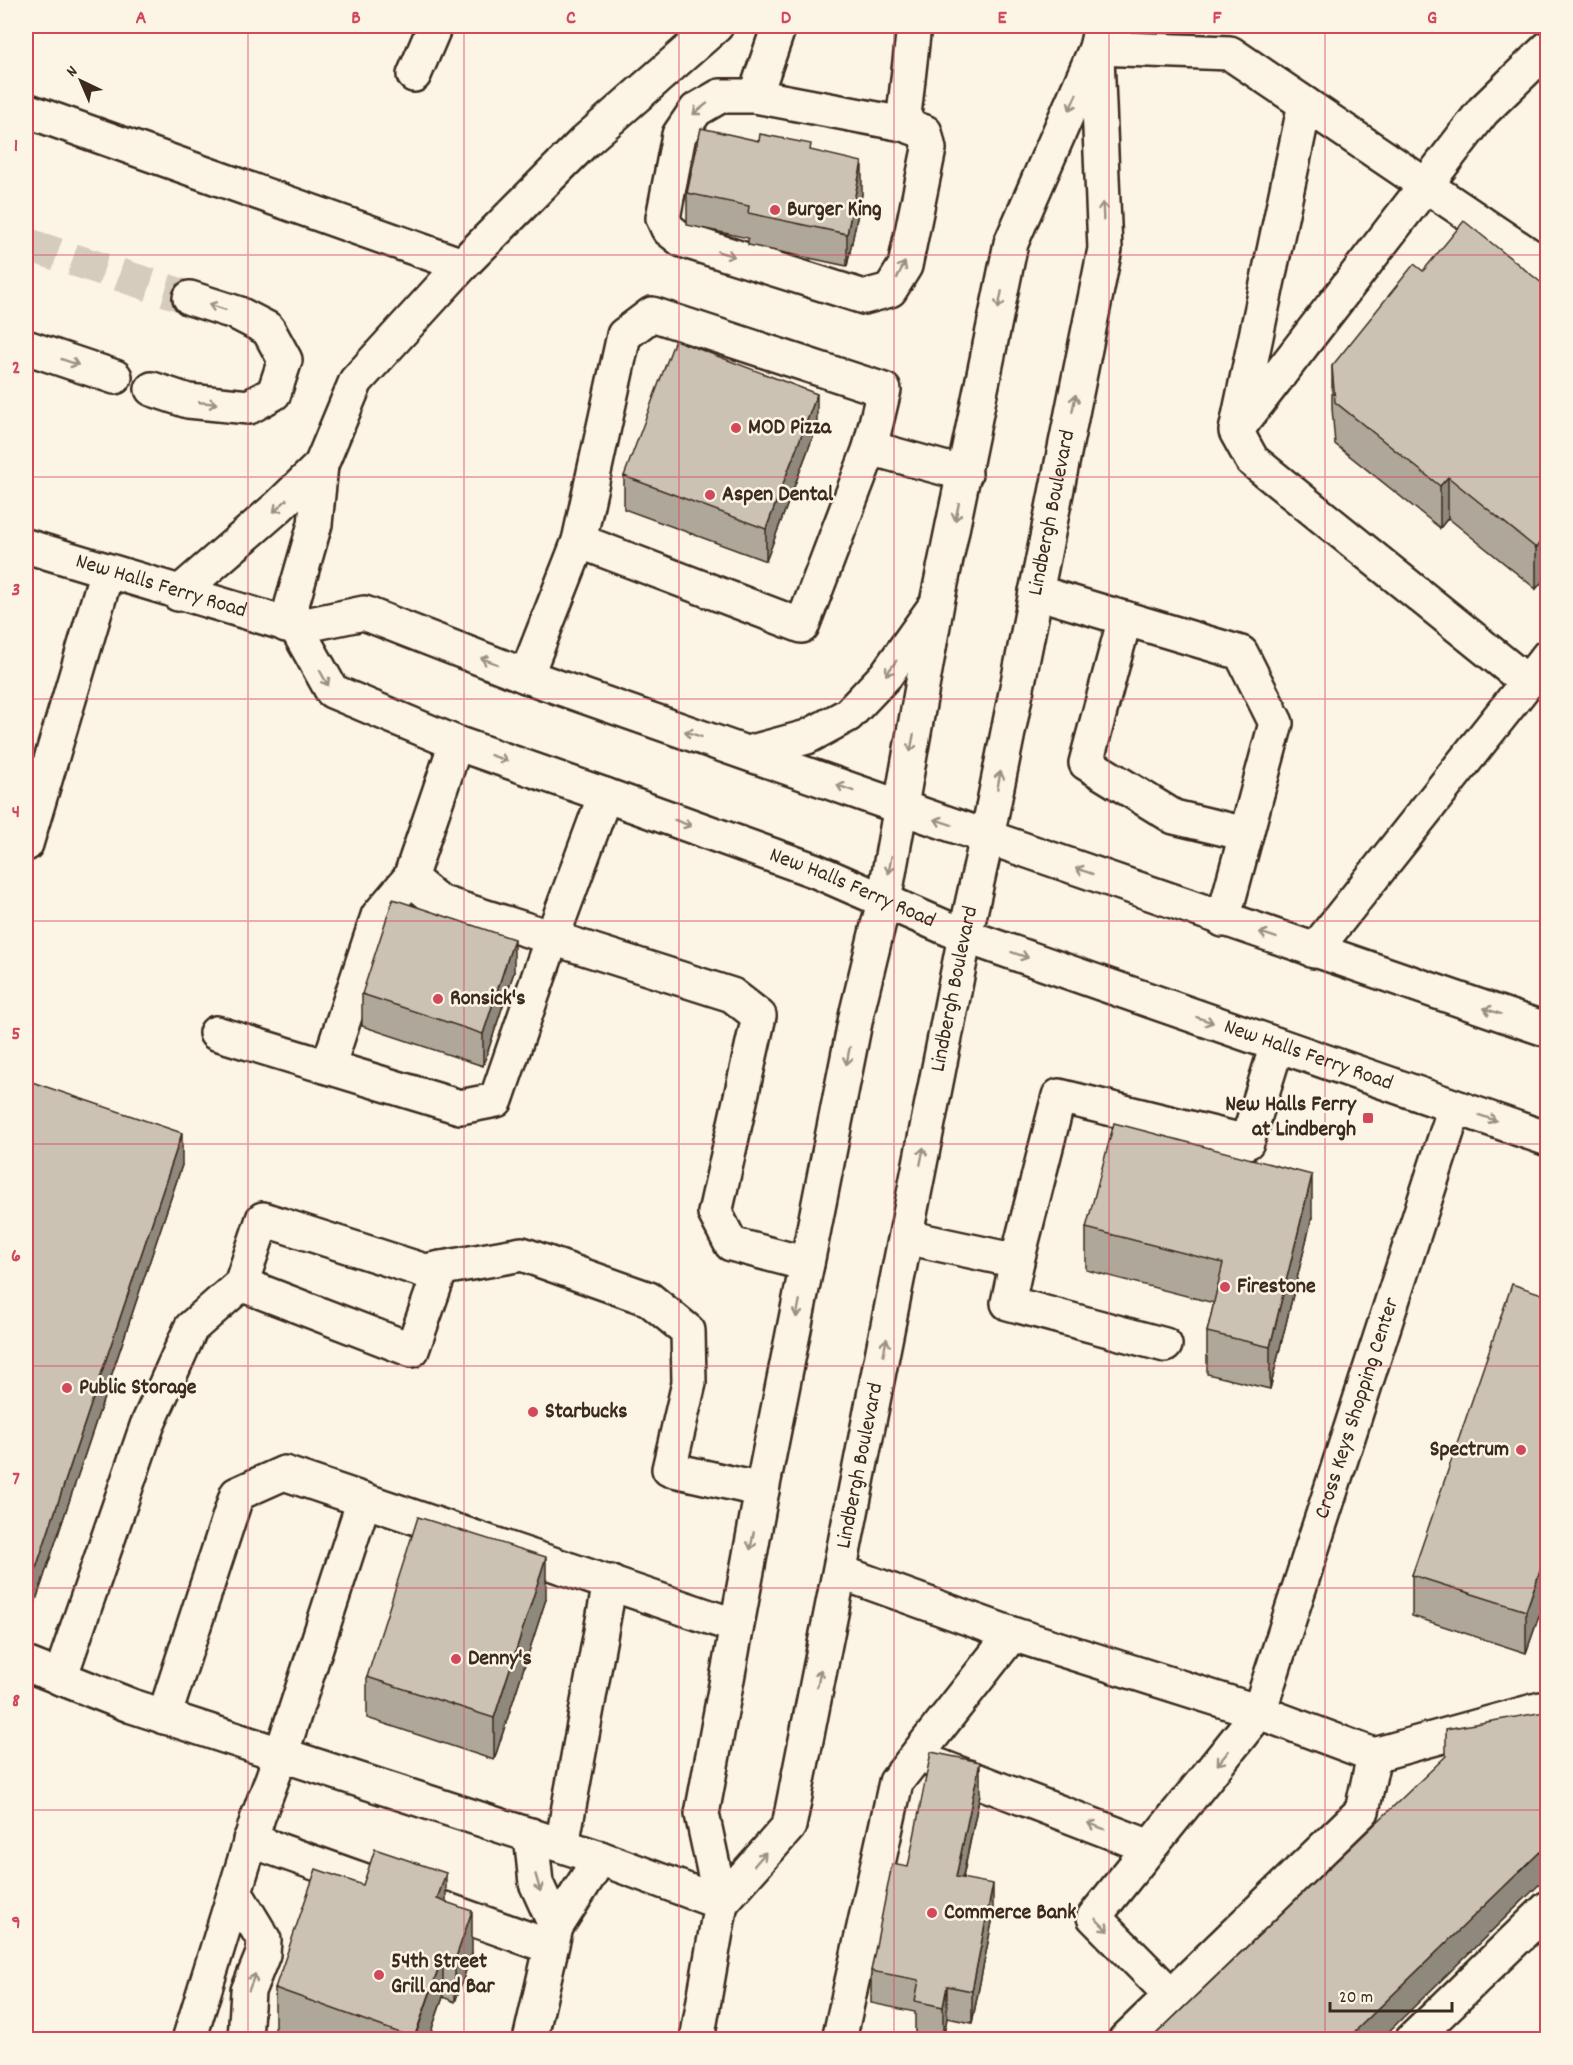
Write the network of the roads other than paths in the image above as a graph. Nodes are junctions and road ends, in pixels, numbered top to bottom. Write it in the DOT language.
graph roads {
  1 [pos="435,26"];
  2 [pos="716,26"];
  3 [pos="778,26"];
  4 [pos="914,26"];
  5 [pos="1099,37"];
  6 [pos="1548,48"];
  7 [pos="414,75"];
  8 [pos="755,96"];
  9 [pos="1305,104"];
  10 [pos="26,110"];
  11 [pos="903,124"];
  12 [pos="1424,186"];
  13 [pos="462,265"];
  14 [pos="1548,268"];
  15 [pos="190,298"];
  16 [pos="26,347"];
  17 [pos="115,377"];
  18 [pos="152,389"];
  19 [pos="1236,431"];
  20 [pos="870,448"];
  21 [pos="321,465"];
  22 [pos="965,474"];
  23 [pos="579,541"];
  24 [pos="26,546"];
  25 [pos="107,571"];
  26 [pos="1036,592"];
  27 [pos="178,594"];
  28 [pos="938,603"];
  29 [pos="1125,618"];
  30 [pos="291,626"];
  31 [pos="1548,657"];
  32 [pos="526,675"];
  33 [pos="1527,682"];
  34 [pos="456,743"];
  35 [pos="748,753"];
  36 [pos="605,795"];
  37 [pos="900,807"];
  38 [pos="1246,834"];
  39 [pos="987,837"];
  40 [pos="26,844"];
  41 [pos="410,878"];
  42 [pos="884,901"];
  43 [pos="1223,920"];
  44 [pos="965,936"];
  45 [pos="552,938"];
  46 [pos="1314,951"];
  47 [pos="1548,1030"];
  48 [pos="216,1033"];
  49 [pos="1277,1045"];
  50 [pos="328,1067"];
  51 [pos="1455,1107"];
  52 [pos="1548,1139"];
  53 [pos="906,1238"];
  54 [pos="1017,1261"];
  55 [pos="807,1264"];
  56 [pos="441,1268"];
  57 [pos="241,1284"];
  58 [pos="1165,1345"];
  59 [pos="762,1490"];
  60 [pos="364,1500"];
  61 [pos="840,1572"];
  62 [pos="610,1582"];
  63 [pos="736,1626"];
  64 [pos="1012,1634"];
  65 [pos="26,1664"];
  66 [pos="60,1678"];
  67 [pos="1548,1711"];
  68 [pos="1260,1713"];
  69 [pos="164,1717"];
  70 [pos="281,1755"];
  71 [pos="1374,1755"];
  72 [pos="915,1756"];
  73 [pos="531,1835"];
  74 [pos="250,1840"];
  75 [pos="562,1845"];
  76 [pos="1150,1847"];
  77 [pos="600,1858"];
  78 [pos="235,1892"];
  79 [pos="721,1903"];
  80 [pos="1548,1908"];
  81 [pos="554,1937"];
  82 [pos="1171,1995"];
  83 [pos="189,2040"];
  84 [pos="245,2040"];
  85 [pos="530,2040"];
  86 [pos="697,2040"];
  87 [pos="839,2040"];
  88 [pos="1125,2040"];
  89 [pos="1412,2040"];
  1 -- 7 [label="main road"];
  2 -- 13 [label="main road"];
  3 -- 8 [label="main road"];
  4 -- 11 [label="main road"];
  5 -- 9 [label="main road"];
  5 -- 22 [label="main road, one-way"];
  26 -- 5 [label="main road, Lindbergh Boulevard, one-way"];
  6 -- 12 [label="main road"];
  8 -- 11 [label="main road"];
  8 -- 11 [label="main road, one-way"];
  9 -- 12 [label="main road"];
  9 -- 19 [label="main road"];
  10 -- 13 [label="main road"];
  12 -- 14 [label="main road"];
  12 -- 19 [label="main road"];
  13 -- 21 [label="main road"];
  18 -- 15 [label="main road, one-way"];
  16 -- 17 [label="main road, one-way"];
  19 -- 33 [label="main road"];
  20 -- 22 [label="main road"];
  20 -- 23 [label="main road"];
  20 -- 23 [label="main road"];
  21 -- 27 [label="main road, one-way"];
  21 -- 30 [label="main road"];
  22 -- 28 [label="main road, one-way"];
  23 -- 32 [label="main road"];
  24 -- 25 [label="main road, New Halls Ferry Road"];
  25 -- 27 [label="main road, New Halls Ferry Road"];
  25 -- 40 [label="main road"];
  26 -- 29 [label="main road"];
  39 -- 26 [label="main road, Lindbergh Boulevard, one-way"];
  27 -- 30 [label="main road, New Halls Ferry Road"];
  28 -- 35 [label="main road, one-way"];
  28 -- 37 [label="main road, one-way"];
  29 -- 38 [label="main road"];
  29 -- 38 [label="main road"];
  32 -- 30 [label="main road, New Halls Ferry Road, one-way"];
  30 -- 34 [label="main road, New Halls Ferry Road, one-way"];
  31 -- 33 [label="main road"];
  35 -- 32 [label="main road, New Halls Ferry Road, one-way"];
  33 -- 46 [label="main road"];
  34 -- 36 [label="main road, New Halls Ferry Road, one-way"];
  34 -- 41 [label="main road"];
  37 -- 35 [label="main road, New Halls Ferry Road, one-way"];
  36 -- 42 [label="main road, New Halls Ferry Road, one-way"];
  36 -- 45 [label="main road"];
  39 -- 37 [label="main road, New Halls Ferry Road, one-way"];
  37 -- 42 [label="main road, one-way"];
  38 -- 43 [label="main road"];
  43 -- 39 [label="main road, New Halls Ferry Road, one-way"];
  39 -- 44 [label="main road, Lindbergh Boulevard"];
  41 -- 45 [label="main road"];
  41 -- 50 [label="main road"];
  42 -- 44 [label="main road, New Halls Ferry Road"];
  42 -- 55 [label="main road, one-way"];
  46 -- 43 [label="main road, New Halls Ferry Road, one-way"];
  44 -- 49 [label="main road, New Halls Ferry Road, one-way"];
  53 -- 44 [label="main road, Lindbergh Boulevard, one-way"];
  45 -- 50 [label="main road"];
  45 -- 55 [label="main road"];
  47 -- 46 [label="main road, New Halls Ferry Road, one-way"];
  48 -- 50 [label="main road"];
  49 -- 51 [label="main road, New Halls Ferry Road"];
  49 -- 54 [label="main road"];
  51 -- 52 [label="main road, New Halls Ferry Road, one-way"];
  51 -- 68 [label="main road, Cross Keys Shopping Center"];
  53 -- 54 [label="main road"];
  61 -- 53 [label="main road, Lindbergh Boulevard, one-way"];
  54 -- 58 [label="main road"];
  55 -- 59 [label="main road, one-way"];
  56 -- 57 [label="main road"];
  56 -- 57 [label="main road"];
  56 -- 59 [label="main road"];
  57 -- 66 [label="main road"];
  59 -- 63 [label="main road, one-way"];
  60 -- 62 [label="main road"];
  60 -- 69 [label="main road"];
  60 -- 70 [label="main road"];
  61 -- 64 [label="main road"];
  79 -- 61 [label="main road, Lindbergh Boulevard, one-way"];
  62 -- 63 [label="main road"];
  62 -- 75 [label="main road"];
  63 -- 79 [label="main road"];
  64 -- 68 [label="main road"];
  64 -- 72 [label="main road"];
  65 -- 66 [label="main road"];
  66 -- 69 [label="main road"];
  67 -- 71 [label="main road"];
  68 -- 71 [label="main road"];
  68 -- 76 [label="main road, one-way"];
  69 -- 70 [label="main road"];
  70 -- 73 [label="main road"];
  70 -- 74 [label="main road"];
  71 -- 82 [label="main road"];
  76 -- 72 [label="main road, one-way"];
  72 -- 87 [label="main road"];
  73 -- 75 [label="main road"];
  73 -- 81 [label="main road, one-way"];
  74 -- 78 [label="main road"];
  74 -- 81 [label="main road"];
  75 -- 77 [label="main road"];
  76 -- 82 [label="main road, one-way"];
  77 -- 79 [label="main road"];
  77 -- 81 [label="main road"];
  78 -- 83 [label="main road"];
  84 -- 78 [label="main road, one-way"];
  79 -- 86 [label="main road"];
  80 -- 89 [label="main road"];
  81 -- 85 [label="main road"];
  82 -- 88 [label="main road"];
}
